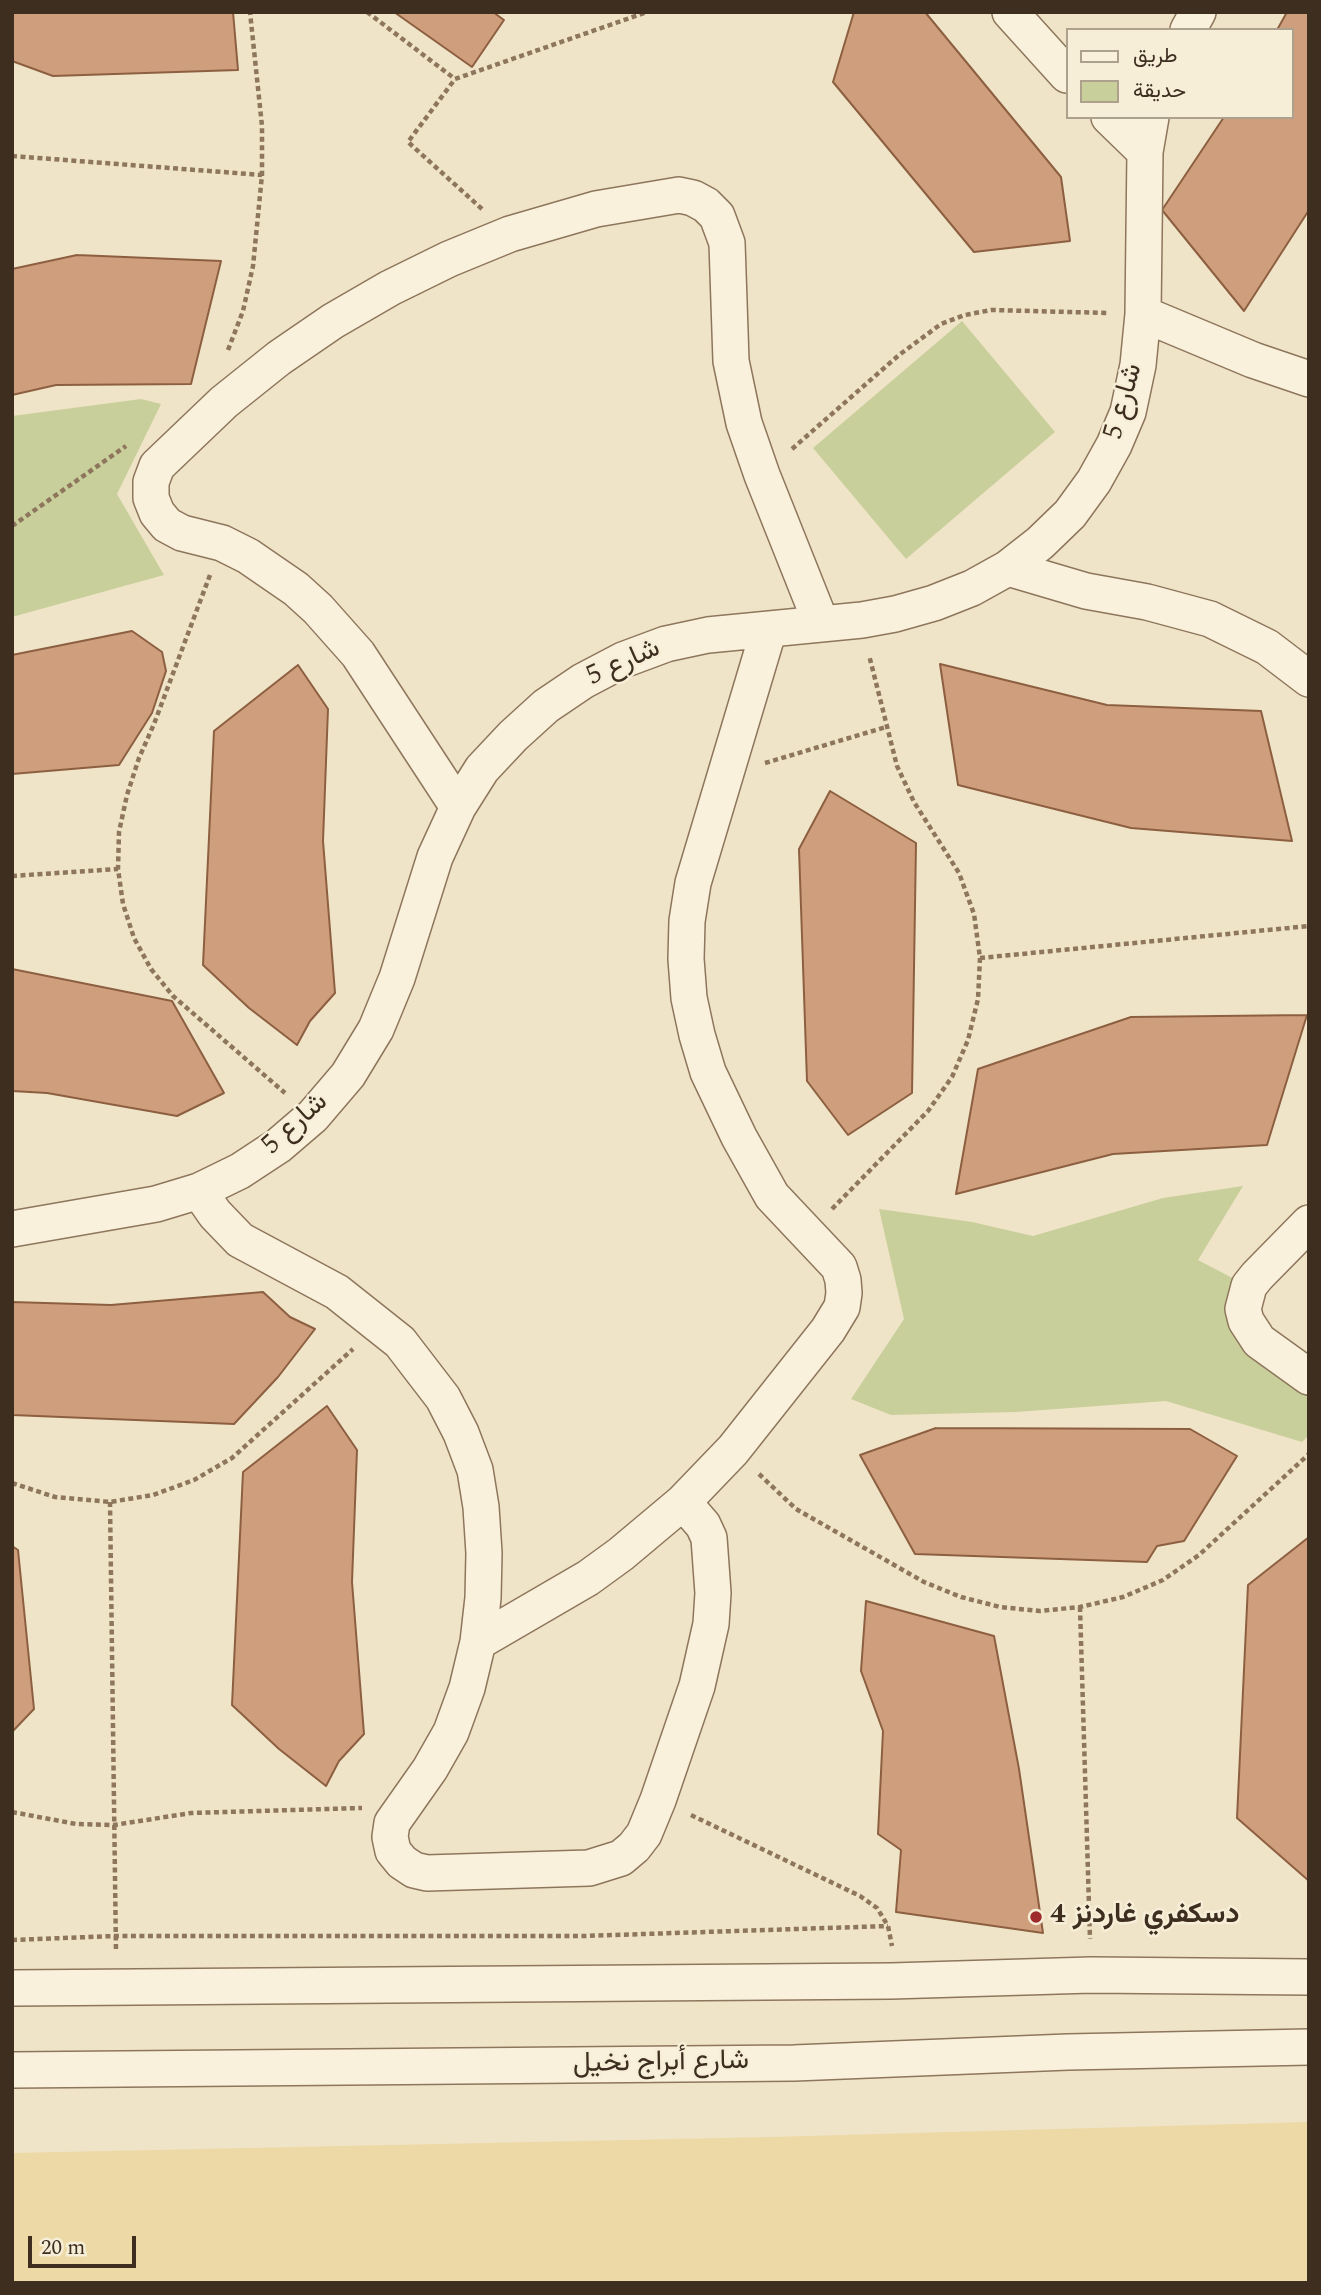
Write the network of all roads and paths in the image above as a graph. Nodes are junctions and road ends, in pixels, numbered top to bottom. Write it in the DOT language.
graph roads {
  1 [pos="250,12"];
  2 [pos="367,12"];
  3 [pos="646,12"];
  4 [pos="1010,12"];
  5 [pos="1198,12"];
  6 [pos="1189,28"];
  7 [pos="1066,74"];
  8 [pos="455,79"];
  9 [pos="1111,119"];
  10 [pos="1151,119"];
  11 [pos="1145,152"];
  12 [pos="12,156"];
  13 [pos="262,175"];
  14 [pos="510,234"];
  15 [pos="1143,314"];
  16 [pos="226,356"];
  17 [pos="1309,379"];
  18 [pos="136,438"];
  19 [pos="762,475"];
  20 [pos="12,526"];
  21 [pos="222,542"];
  22 [pos="1007,568"];
  23 [pos="862,620"];
  24 [pos="821,623"];
  25 [pos="769,629"];
  26 [pos="1309,679"];
  27 [pos="886,727"];
  28 [pos="724,775"];
  29 [pos="458,807"];
  30 [pos="118,869"];
  31 [pos="12,876"];
  32 [pos="1309,926"];
  33 [pos="980,958"];
  34 [pos="313,1116"];
  35 [pos="199,1191"];
  36 [pos="1309,1223"];
  37 [pos="12,1229"];
  38 [pos="808,1233"];
  39 [pos="380,1325"];
  40 [pos="1309,1377"];
  41 [pos="733,1450"];
  42 [pos="1309,1454"];
  43 [pos="12,1483"];
  44 [pos="110,1502"];
  45 [pos="683,1502"];
  46 [pos="1080,1607"];
  47 [pos="478,1642"];
  48 [pos="659,1800"];
  49 [pos="401,1807"];
  50 [pos="12,1812"];
  51 [pos="114,1825"];
  52 [pos="888,1926"];
  53 [pos="116,1936"];
  54 [pos="12,1940"];
  55 [pos="1091,1975"];
  56 [pos="1309,1977"];
  57 [pos="891,1981"];
  58 [pos="116,1987"];
  59 [pos="12,1988"];
  60 [pos="1309,2047"];
  61 [pos="12,2070"];
  1 -- 13 [label="path"];
  2 -- 8 [label="path"];
  3 -- 8 [label="path"];
  4 -- 7 [label="street"];
  5 -- 6 [label="street"];
  8 -- 14 [label="path"];
  9 -- 11 [label="street"];
  10 -- 11 [label="street, شارع 5"];
  11 -- 15 [label="street, شارع 5"];
  12 -- 13 [label="path"];
  13 -- 16 [label="path"];
  14 -- 19 [label="street"];
  14 -- 21 [label="street"];
  15 -- 17 [label="street"];
  15 -- 19 [label="path"];
  15 -- 22 [label="street, شارع 5"];
  18 -- 20 [label="path"];
  19 -- 24 [label="street"];
  21 -- 29 [label="street"];
  21 -- 30 [label="path"];
  22 -- 23 [label="street, شارع 5"];
  22 -- 26 [label="street"];
  23 -- 24 [label="street, شارع 5"];
  23 -- 27 [label="path"];
  24 -- 25 [label="street, شارع 5"];
  25 -- 28 [label="street"];
  25 -- 29 [label="street, شارع 5"];
  27 -- 28 [label="path"];
  27 -- 33 [label="path"];
  28 -- 38 [label="street"];
  29 -- 34 [label="street, شارع 5"];
  30 -- 31 [label="path"];
  30 -- 34 [label="path"];
  32 -- 33 [label="path"];
  33 -- 38 [label="path"];
  34 -- 35 [label="street, شارع 5"];
  35 -- 37 [label="street, شارع 5"];
  35 -- 39 [label="street"];
  36 -- 40 [label="street"];
  38 -- 41 [label="street"];
  39 -- 44 [label="path"];
  39 -- 47 [label="street"];
  41 -- 45 [label="street"];
  41 -- 46 [label="path"];
  42 -- 46 [label="path"];
  43 -- 44 [label="path"];
  44 -- 51 [label="path"];
  45 -- 47 [label="street"];
  45 -- 48 [label="street"];
  46 -- 55 [label="path"];
  47 -- 49 [label="street"];
  48 -- 49 [label="street"];
  48 -- 52 [label="path"];
  49 -- 51 [label="path"];
  50 -- 51 [label="path"];
  51 -- 53 [label="path"];
  52 -- 53 [label="path"];
  52 -- 57 [label="path"];
  53 -- 54 [label="path"];
  53 -- 58 [label="path"];
  55 -- 56 [label="street"];
  55 -- 57 [label="street"];
  57 -- 58 [label="street"];
  58 -- 59 [label="street"];
  60 -- 61 [label="street, شارع أبراج نخيل"];
}
